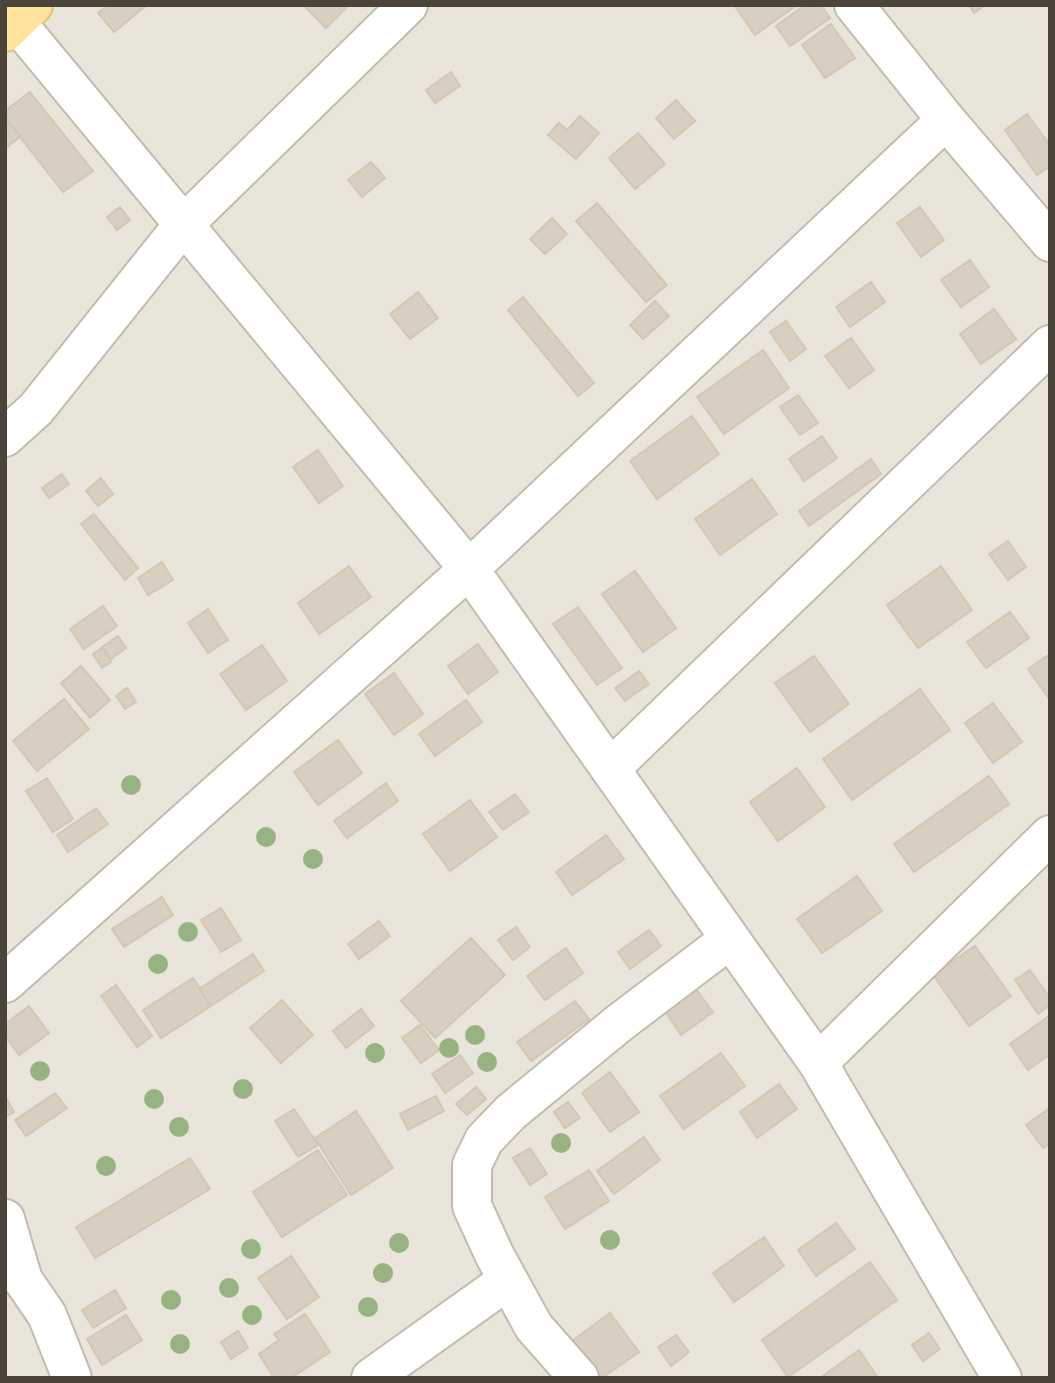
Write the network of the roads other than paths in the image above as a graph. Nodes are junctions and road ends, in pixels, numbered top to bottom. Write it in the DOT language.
graph roads {
  1 [pos="408,5"];
  2 [pos="855,5"];
  3 [pos="18,20"];
  4 [pos="946,120"];
  5 [pos="183,225"];
  6 [pos="1050,242"];
  7 [pos="1050,345"];
  8 [pos="5,437"];
  9 [pos="469,569"];
  10 [pos="610,769"];
  11 [pos="1050,835"];
  12 [pos="730,939"];
  13 [pos="5,983"];
  14 [pos="818,1063"];
  15 [pos="5,1219"];
  16 [pos="508,1280"];
  17 [pos="72,1378"];
  18 [pos="371,1378"];
  19 [pos="579,1378"];
  20 [pos="1002,1378"];
  1 -- 5 [label="street"];
  2 -- 4 [label="street"];
  3 -- 5 [label="street"];
  4 -- 6 [label="street"];
  4 -- 9 [label="street"];
  5 -- 8 [label="street"];
  5 -- 9 [label="street"];
  7 -- 10 [label="street"];
  9 -- 10 [label="street"];
  9 -- 13 [label="street"];
  10 -- 12 [label="street"];
  11 -- 14 [label="street"];
  12 -- 14 [label="street"];
  12 -- 16 [label="street"];
  14 -- 20 [label="street"];
  15 -- 17 [label="street"];
  16 -- 18 [label="street"];
  16 -- 19 [label="street"];
}
